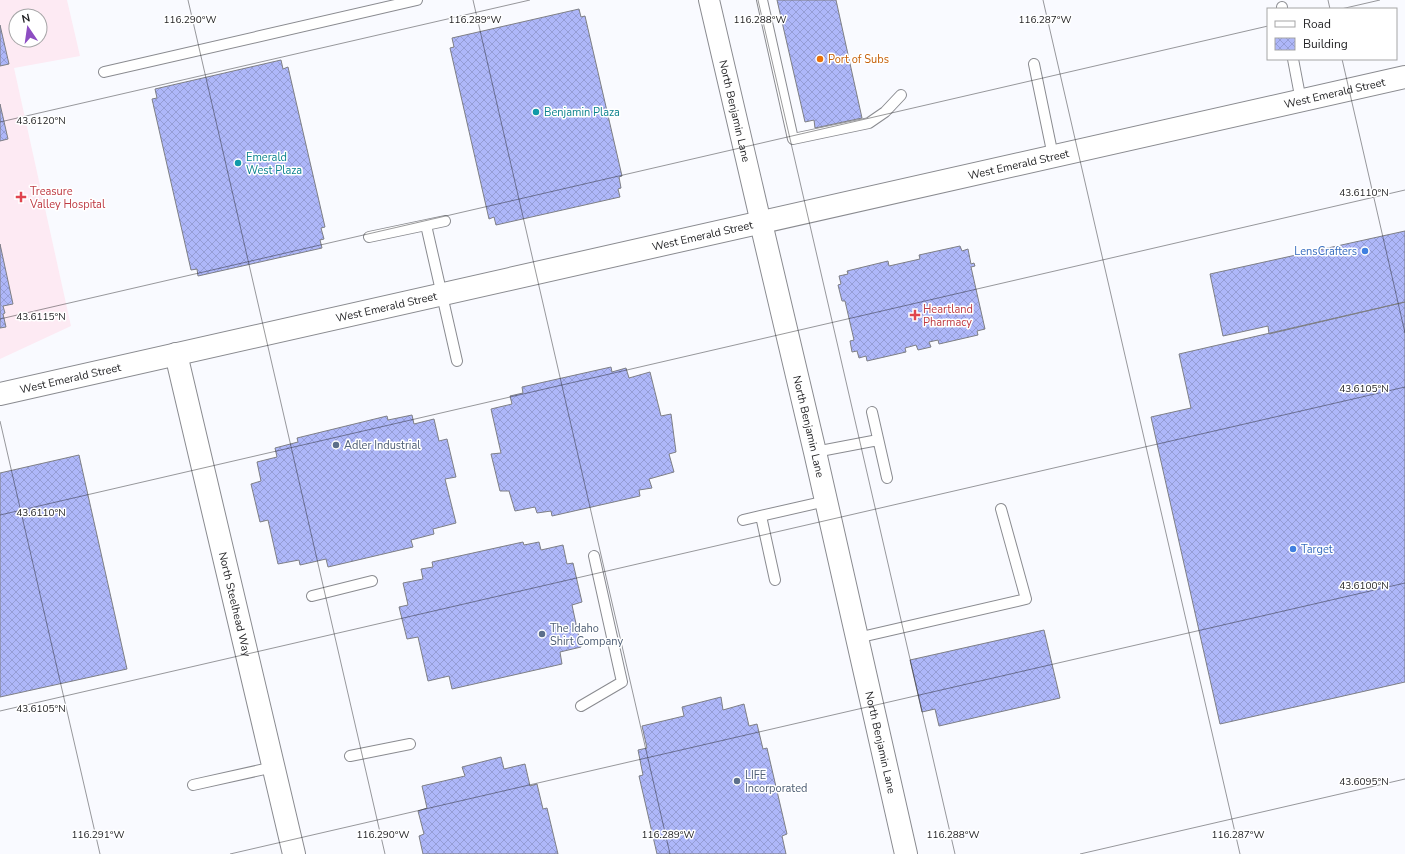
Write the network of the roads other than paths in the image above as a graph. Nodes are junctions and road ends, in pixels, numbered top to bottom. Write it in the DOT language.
graph roads {
  1 [pos="416,0"];
  2 [pos="709,0"];
  3 [pos="762,0"];
  4 [pos="1293,60"];
  5 [pos="1034,64"];
  6 [pos="104,72"];
  7 [pos="1405,77"];
  8 [pos="901,95"];
  9 [pos="1301,101"];
  10 [pos="1053,156"];
  11 [pos="445,221"];
  12 [pos="761,223"];
  13 [pos="426,225"];
  14 [pos="369,237"];
  15 [pos="442,294"];
  16 [pos="176,354"];
  17 [pos="457,361"];
  18 [pos="0,394"];
  19 [pos="872,412"];
  20 [pos="878,440"];
  21 [pos="815,452"];
  22 [pos="887,478"];
  23 [pos="826,501"];
  24 [pos="1001,509"];
  25 [pos="761,516"];
  26 [pos="743,520"];
  27 [pos="594,556"];
  28 [pos="775,580"];
  29 [pos="372,581"];
  30 [pos="312,596"];
  31 [pos="857,638"];
  32 [pos="581,706"];
  33 [pos="410,744"];
  34 [pos="350,756"];
  35 [pos="274,767"];
  36 [pos="193,785"];
  37 [pos="294,854"];
  38 [pos="906,854"];
  1 -- 6 [label="lane"];
  2 -- 12 [label="street, North Benjamin Lane"];
  3 -- 8 [label="lane"];
  4 -- 9 [label="lane"];
  5 -- 10 [label="lane"];
  7 -- 9 [label="main road, West Emerald Street"];
  9 -- 10 [label="main road, West Emerald Street"];
  10 -- 12 [label="main road, West Emerald Street"];
  11 -- 13 [label="lane"];
  12 -- 15 [label="main road, West Emerald Street"];
  12 -- 21 [label="main road, North Benjamin Lane"];
  13 -- 14 [label="lane"];
  13 -- 15 [label="lane"];
  15 -- 16 [label="main road, West Emerald Street"];
  15 -- 17 [label="lane"];
  16 -- 18 [label="main road, West Emerald Street"];
  16 -- 35 [label="main road, North Steelhead Way"];
  19 -- 20 [label="lane"];
  20 -- 21 [label="lane"];
  20 -- 22 [label="lane"];
  21 -- 23 [label="main road, North Benjamin Lane"];
  23 -- 25 [label="lane"];
  23 -- 31 [label="main road, North Benjamin Lane"];
  24 -- 31 [label="lane"];
  25 -- 26 [label="lane"];
  25 -- 28 [label="lane"];
  27 -- 32 [label="lane"];
  29 -- 30 [label="lane"];
  31 -- 38 [label="main road, North Benjamin Lane"];
  33 -- 34 [label="lane"];
  35 -- 36 [label="lane"];
  35 -- 37 [label="main road, North Steelhead Way"];
}
